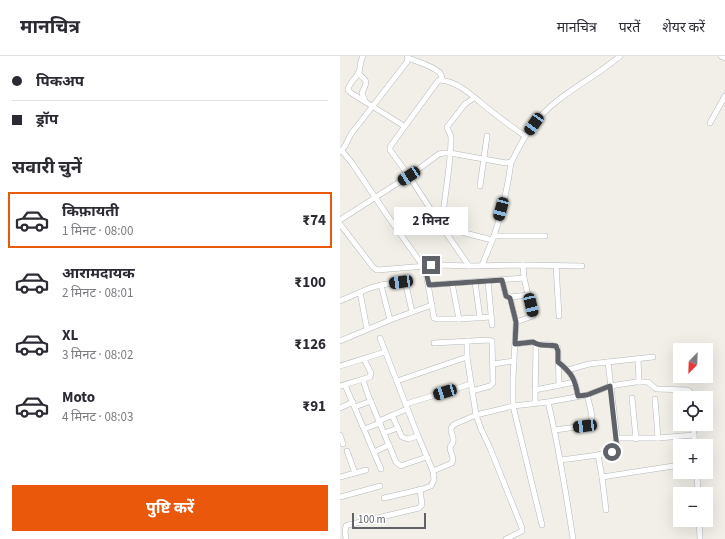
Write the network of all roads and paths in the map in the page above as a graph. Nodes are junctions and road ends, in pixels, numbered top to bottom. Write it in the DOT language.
graph roads {
  1 [pos="363,56"];
  2 [pos="620,56"];
  3 [pos="407,57"];
  4 [pos="358,73"];
  5 [pos="442,80"];
  6 [pos="725,96"];
  7 [pos="474,98"];
  8 [pos="365,102"];
  9 [pos="373,107"];
  10 [pos="710,123"];
  11 [pos="404,126"];
  12 [pos="487,136"];
  13 [pos="525,136"];
  14 [pos="341,152"];
  15 [pos="450,153"];
  16 [pos="485,159"];
  17 [pos="511,162"];
  18 [pos="409,176"];
  19 [pos="480,186"];
  20 [pos="375,197"];
  21 [pos="340,220"];
  22 [pos="340,224"];
  23 [pos="442,227"];
  24 [pos="545,236"];
  25 [pos="493,238"];
  26 [pos="523,264"];
  27 [pos="556,265"];
  28 [pos="423,266"];
  29 [pos="469,266"];
  30 [pos="482,266"];
  31 [pos="582,266"];
  32 [pos="524,278"];
  33 [pos="502,280"];
  34 [pos="488,281"];
  35 [pos="475,282"];
  36 [pos="452,283"];
  37 [pos="381,285"];
  38 [pos="429,285"];
  39 [pos="360,292"];
  40 [pos="528,295"];
  41 [pos="510,298"];
  42 [pos="340,300"];
  43 [pos="432,305"];
  44 [pos="412,312"];
  45 [pos="559,316"];
  46 [pos="491,317"];
  47 [pos="480,318"];
  48 [pos="458,319"];
  49 [pos="390,320"];
  50 [pos="516,322"];
  51 [pos="492,325"];
  52 [pos="367,329"];
  53 [pos="380,338"];
  54 [pos="340,341"];
  55 [pos="467,341"];
  56 [pos="434,343"];
  57 [pos="515,344"];
  58 [pos="536,344"];
  59 [pos="385,352"];
  60 [pos="467,357"];
  61 [pos="653,357"];
  62 [pos="364,359"];
  63 [pos="638,359"];
  64 [pos="514,361"];
  65 [pos="558,362"];
  66 [pos="608,362"];
  67 [pos="493,364"];
  68 [pos="340,366"];
  69 [pos="568,370"];
  70 [pos="363,380"];
  71 [pos="397,381"];
  72 [pos="575,382"];
  73 [pos="639,382"];
  74 [pos="471,384"];
  75 [pos="559,385"];
  76 [pos="343,386"];
  77 [pos="610,386"];
  78 [pos="535,390"];
  79 [pos="472,391"];
  80 [pos="690,391"];
  81 [pos="587,395"];
  82 [pos="578,396"];
  83 [pos="632,398"];
  84 [pos="655,399"];
  85 [pos="371,401"];
  86 [pos="548,402"];
  87 [pos="354,404"];
  88 [pos="535,404"];
  89 [pos="513,406"];
  90 [pos="407,407"];
  91 [pos="340,408"];
  92 [pos="392,415"];
  93 [pos="476,415"];
  94 [pos="380,422"];
  95 [pos="398,428"];
  96 [pos="364,429"];
  97 [pos="555,430"];
  98 [pos="694,431"];
  99 [pos="384,433"];
  100 [pos="340,435"];
  101 [pos="694,435"];
  102 [pos="418,436"];
  103 [pos="617,438"];
  104 [pos="658,438"];
  105 [pos="636,439"];
  106 [pos="694,439"];
  107 [pos="343,444"];
  108 [pos="389,445"];
  109 [pos="348,451"];
  110 [pos="374,452"];
  111 [pos="598,455"];
  112 [pos="426,457"];
  113 [pos="561,460"];
  114 [pos="673,466"];
  115 [pos="381,469"];
  116 [pos="366,470"];
  117 [pos="433,471"];
  118 [pos="355,472"];
  119 [pos="340,476"];
  120 [pos="602,477"];
  121 [pos="380,486"];
  122 [pos="420,489"];
  123 [pos="340,497"];
  124 [pos="384,498"];
  125 [pos="606,510"];
  126 [pos="542,525"];
  127 [pos="699,527"];
  128 [pos="340,538"];
  129 [pos="346,538"];
  130 [pos="506,539"];
  131 [pos="573,539"];
  132 [pos="700,539"];
  1 -- 4 [label="street"];
  2 -- 13 [label="street"];
  3 -- 5 [label="street"];
  3 -- 9 [label="street"];
  4 -- 8 [label="street"];
  4 -- 8 [label="street"];
  5 -- 7 [label="street"];
  5 -- 11 [label="street"];
  6 -- 10 [label="street"];
  7 -- 13 [label="street"];
  7 -- 15 [label="street"];
  8 -- 9 [label="street"];
  9 -- 11 [label="street"];
  9 -- 14 [label="street"];
  11 -- 18 [label="street"];
  12 -- 16 [label="street"];
  13 -- 17 [label="street"];
  14 -- 20 [label="street"];
  15 -- 16 [label="street"];
  15 -- 18 [label="street"];
  15 -- 23 [label="street"];
  16 -- 17 [label="street"];
  16 -- 19 [label="street"];
  17 -- 25 [label="street"];
  18 -- 20 [label="street"];
  18 -- 23 [label="street"];
  20 -- 21 [label="street"];
  20 -- 28 [label="street"];
  22 -- 28 [label="street"];
  23 -- 25 [label="street"];
  23 -- 29 [label="street"];
  24 -- 25 [label="street"];
  25 -- 30 [label="street"];
  26 -- 27 [label="street"];
  26 -- 30 [label="street"];
  26 -- 32 [label="street"];
  27 -- 31 [label="street"];
  27 -- 45 [label="street"];
  28 -- 29 [label="street"];
  28 -- 38 [label="street"];
  29 -- 30 [label="street"];
  32 -- 33 [label="street"];
  32 -- 40 [label="street"];
  33 -- 34 [label="street"];
  33 -- 41 [label="street"];
  34 -- 35 [label="street"];
  34 -- 46 [label="street"];
  35 -- 36 [label="street"];
  35 -- 47 [label="street"];
  36 -- 38 [label="street"];
  36 -- 48 [label="street"];
  37 -- 39 [label="street"];
  37 -- 44 [label="street"];
  37 -- 49 [label="street"];
  38 -- 43 [label="street"];
  39 -- 42 [label="street"];
  39 -- 52 [label="street"];
  40 -- 41 [label="street"];
  40 -- 50 [label="street"];
  41 -- 50 [label="street"];
  43 -- 44 [label="street"];
  43 -- 48 [label="street"];
  44 -- 49 [label="street"];
  46 -- 47 [label="street"];
  46 -- 51 [label="street"];
  47 -- 48 [label="street"];
  49 -- 52 [label="street"];
  50 -- 57 [label="street"];
  52 -- 54 [label="street"];
  53 -- 59 [label="street"];
  55 -- 56 [label="street"];
  55 -- 60 [label="street"];
  55 -- 67 [label="street"];
  57 -- 58 [label="street"];
  57 -- 64 [label="street"];
  58 -- 65 [label="street"];
  58 -- 78 [label="street"];
  59 -- 62 [label="street"];
  59 -- 71 [label="street"];
  60 -- 71 [label="street"];
  60 -- 74 [label="street"];
  61 -- 63 [label="street"];
  62 -- 68 [label="street"];
  62 -- 70 [label="street"];
  63 -- 66 [label="street"];
  63 -- 73 [label="street"];
  64 -- 67 [label="street"];
  64 -- 89 [label="street"];
  65 -- 69 [label="street"];
  65 -- 75 [label="street"];
  66 -- 69 [label="street"];
  66 -- 77 [label="street"];
  67 -- 79 [label="street"];
  69 -- 72 [label="street"];
  70 -- 76 [label="street"];
  70 -- 85 [label="street"];
  71 -- 90 [label="street"];
  72 -- 75 [label="street"];
  72 -- 82 [label="street"];
  73 -- 77 [label="street"];
  73 -- 80 [label="street"];
  74 -- 79 [label="street"];
  74 -- 90 [label="street"];
  75 -- 78 [label="street"];
  76 -- 87 [label="street"];
  77 -- 81 [label="street"];
  77 -- 103 [label="street"];
  78 -- 88 [label="street"];
  79 -- 93 [label="street"];
  81 -- 82 [label="street"];
  81 -- 97 [label="street"];
  82 -- 86 [label="street"];
  83 -- 105 [label="street"];
  84 -- 104 [label="street"];
  85 -- 87 [label="street"];
  85 -- 94 [label="street"];
  86 -- 88 [label="street"];
  86 -- 97 [label="street"];
  87 -- 91 [label="street"];
  87 -- 96 [label="street"];
  88 -- 89 [label="street"];
  89 -- 93 [label="street"];
  89 -- 126 [label="street"];
  90 -- 92 [label="street"];
  90 -- 102 [label="street"];
  92 -- 94 [label="street"];
  92 -- 95 [label="street"];
  93 -- 117 [label="street"];
  93 -- 130 [label="street"];
  94 -- 96 [label="street"];
  94 -- 99 [label="street"];
  95 -- 99 [label="street"];
  95 -- 102 [label="street"];
  96 -- 110 [label="street"];
  97 -- 113 [label="street"];
  98 -- 101 [label="street"];
  99 -- 108 [label="street"];
  100 -- 107 [label="street"];
  101 -- 104 [label="street"];
  101 -- 106 [label="street"];
  102 -- 112 [label="street"];
  103 -- 105 [label="street"];
  103 -- 111 [label="street"];
  104 -- 105 [label="street"];
  108 -- 110 [label="street"];
  108 -- 112 [label="street"];
  109 -- 118 [label="street"];
  110 -- 115 [label="street"];
  111 -- 113 [label="street"];
  111 -- 120 [label="street"];
  112 -- 117 [label="street"];
  113 -- 131 [label="street"];
  114 -- 120 [label="street"];
  116 -- 118 [label="street"];
  117 -- 122 [label="street"];
  118 -- 119 [label="street"];
  120 -- 125 [label="street"];
  121 -- 123 [label="street"];
  122 -- 124 [label="street"];
  122 -- 129 [label="street"];
  127 -- 132 [label="street"];
  128 -- 129 [label="street"];
}
